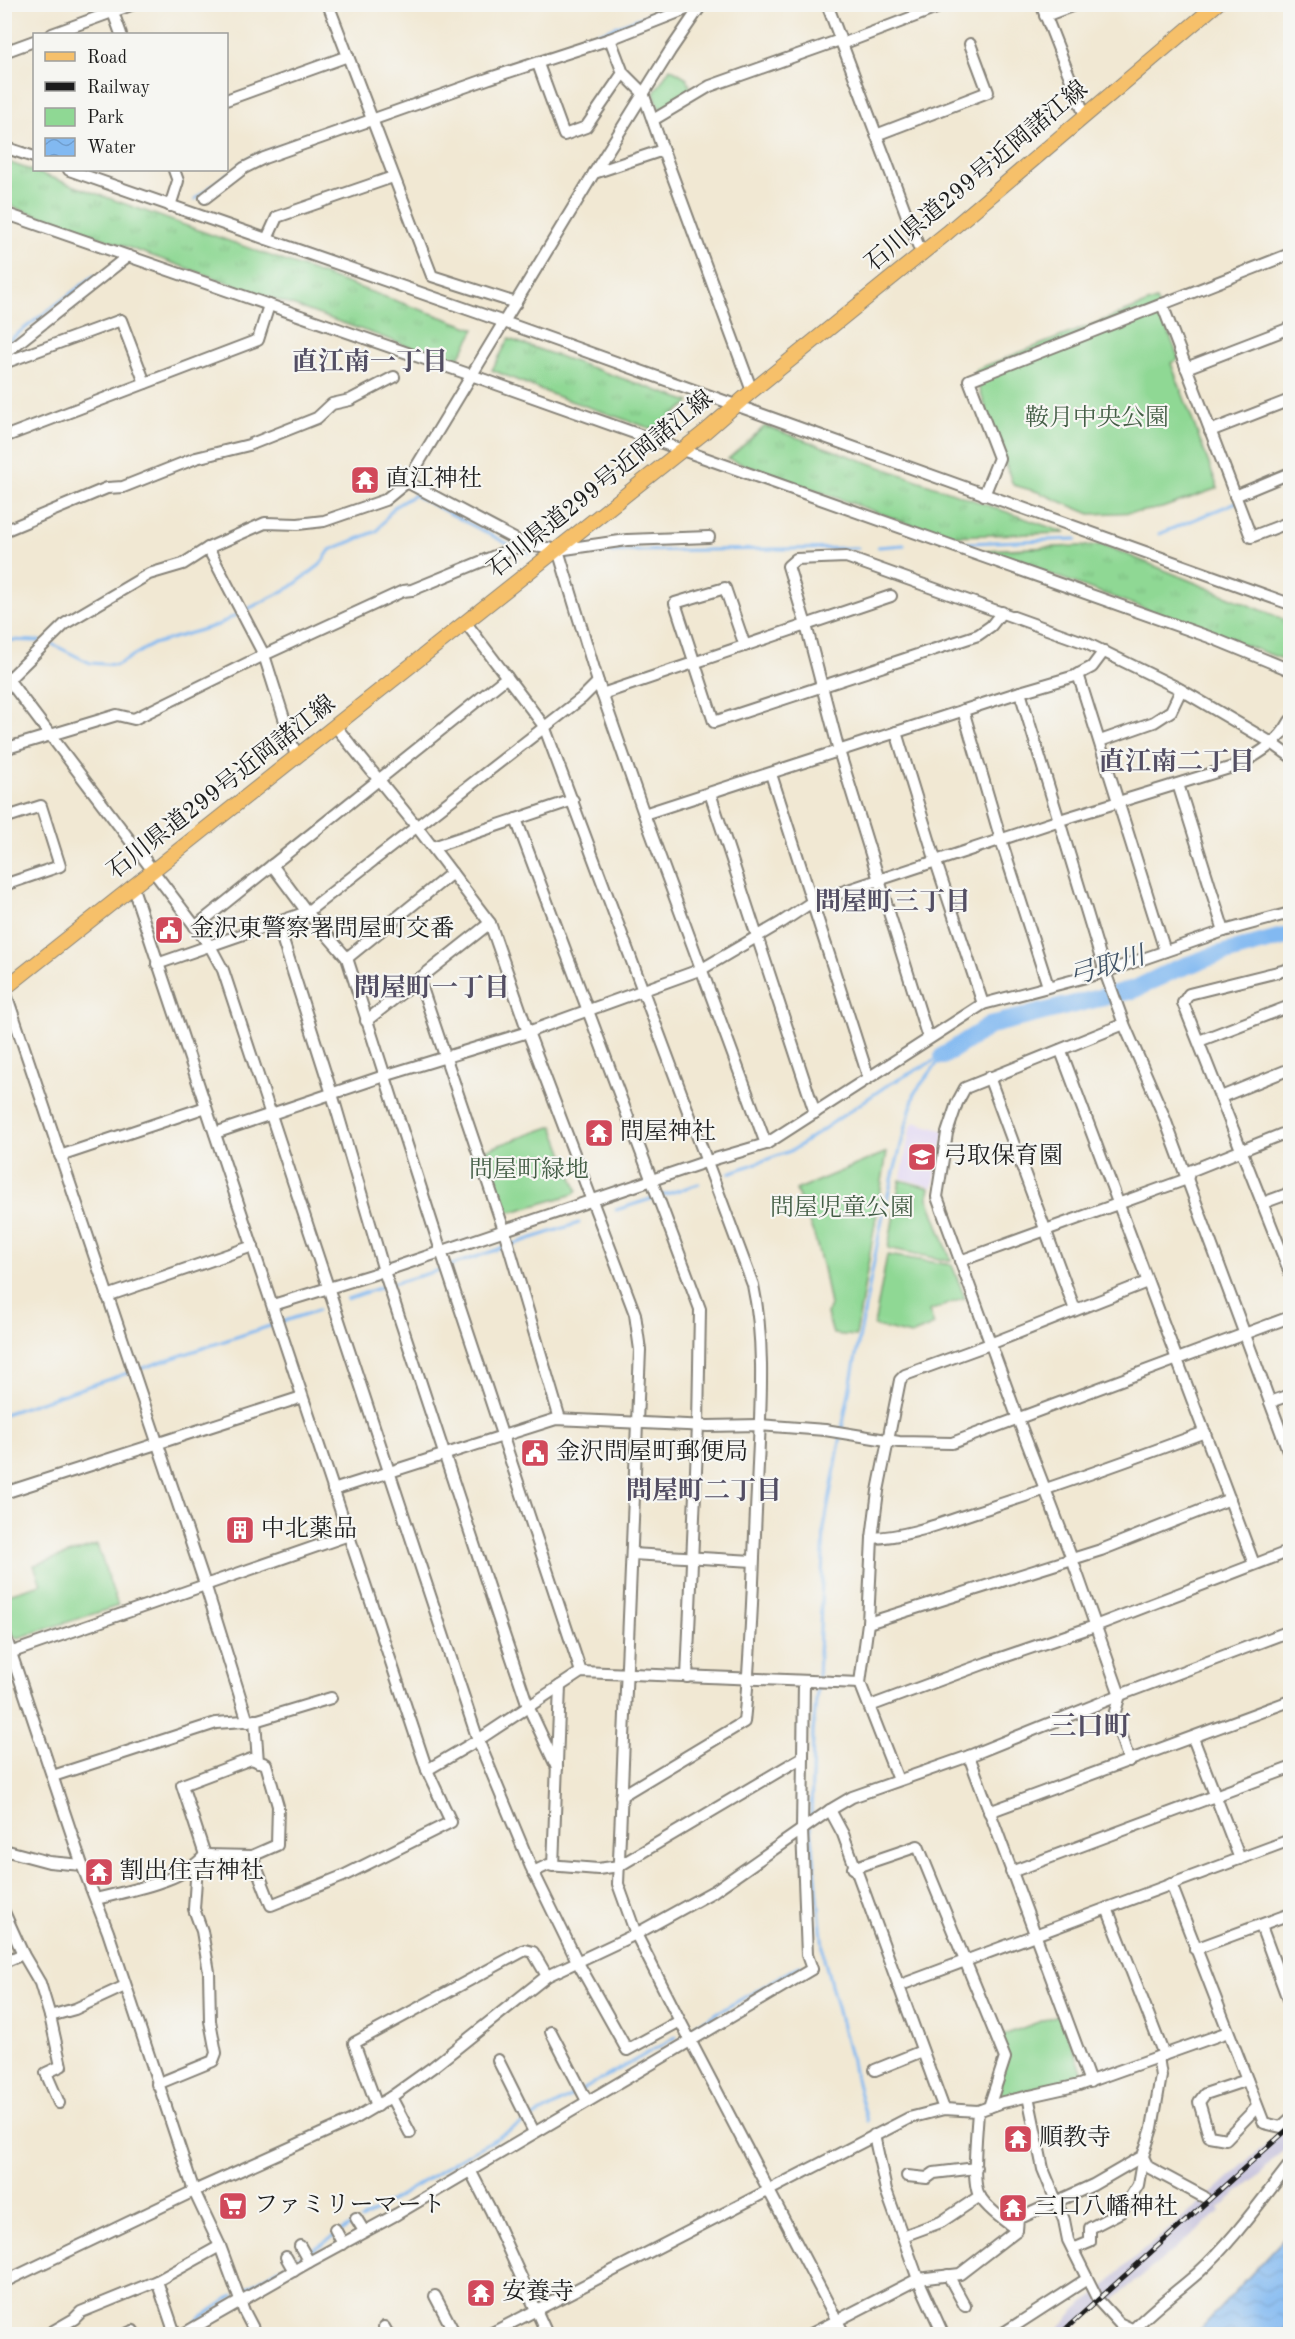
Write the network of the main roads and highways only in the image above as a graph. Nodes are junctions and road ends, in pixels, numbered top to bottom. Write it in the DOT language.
graph roads {
  1 [pos="1217,4"];
  2 [pos="5,989"];
  1 -- 2 [label="main road, 石川県道299号近岡諸江線"];
}
